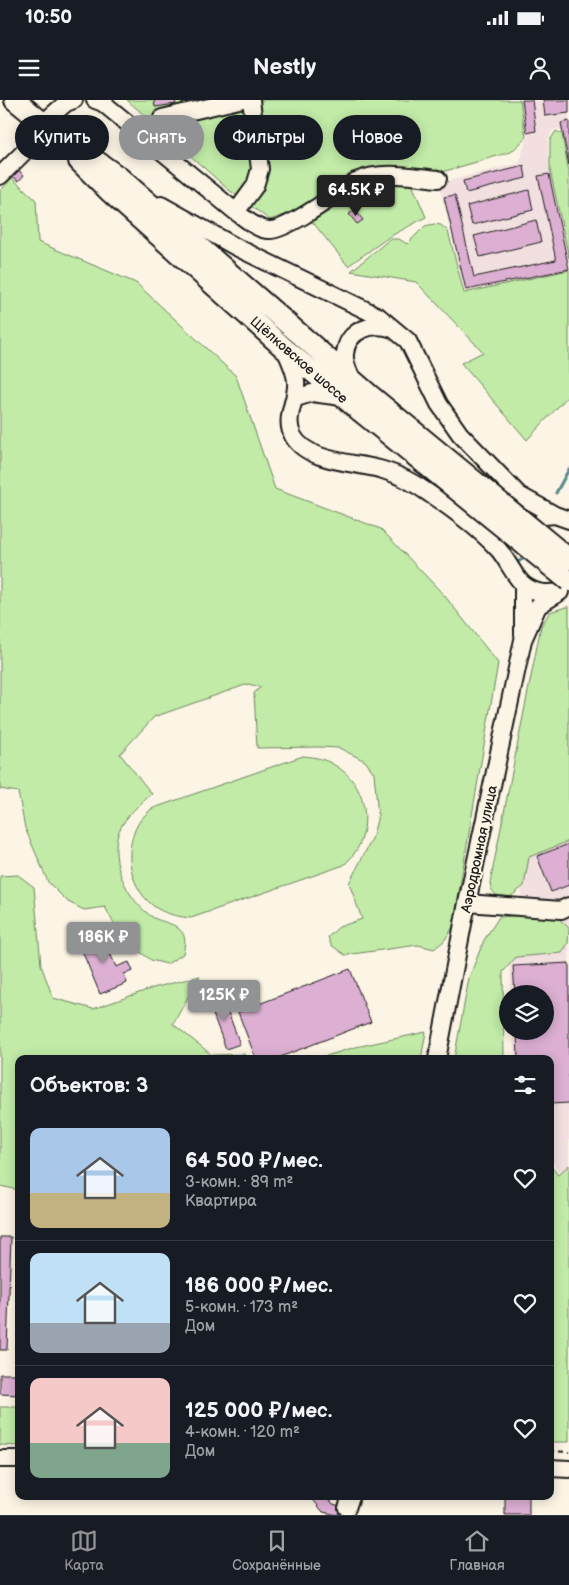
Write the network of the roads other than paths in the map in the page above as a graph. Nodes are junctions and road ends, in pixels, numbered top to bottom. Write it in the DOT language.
graph roads {
  1 [pos="15,100"];
  2 [pos="95,100"];
  3 [pos="238,100"];
  4 [pos="251,100"];
  5 [pos="68,101"];
  6 [pos="32,115"];
  7 [pos="53,115"];
  8 [pos="175,115"];
  9 [pos="16,160"];
  10 [pos="78,160"];
  11 [pos="94,160"];
  12 [pos="0,176"];
  13 [pos="120,178"];
  14 [pos="438,179"];
  15 [pos="236,212"];
  16 [pos="398,331"];
  17 [pos="285,349"];
  18 [pos="347,388"];
  19 [pos="296,398"];
  20 [pos="366,404"];
  21 [pos="519,495"];
  22 [pos="562,518"];
  23 [pos="476,528"];
  24 [pos="520,528"];
  25 [pos="569,559"];
  26 [pos="511,565"];
  27 [pos="523,584"];
  28 [pos="566,587"];
  29 [pos="523,640"];
  30 [pos="467,903"];
  31 [pos="569,906"];
  32 [pos="438,1055"];
  33 [pos="0,1459"];
  34 [pos="15,1459"];
  35 [pos="554,1468"];
  36 [pos="569,1469"];
  1 -- 6 [label="main road, Щёлковское шоссе"];
  2 -- 15 [label="street"];
  3 -- 8 [label="street"];
  4 -- 15 [label="street"];
  5 -- 7 [label="street"];
  9 -- 12 [label="street"];
  10 -- 17 [label="main road, Щёлковское шоссе"];
  11 -- 13 [label="main road, Щёлковское шоссе"];
  13 -- 16 [label="street"];
  13 -- 18 [label="main road, Щёлковское шоссе"];
  14 -- 15 [label="street"];
  16 -- 18 [label="street"];
  16 -- 21 [label="street"];
  17 -- 18 [label="main road, Щёлковское шоссе"];
  17 -- 19 [label="street"];
  18 -- 19 [label="street"];
  18 -- 20 [label="main road, Щёлковское шоссе"];
  19 -- 23 [label="street"];
  20 -- 25 [label="main road, Щёлковское шоссе, bridge"];
  20 -- 28 [label="main road, Щёлковское шоссе, bridge"];
  21 -- 22 [label="street"];
  21 -- 24 [label="street"];
  22 -- 24 [label="street"];
  23 -- 24 [label="street"];
  23 -- 26 [label="street"];
  24 -- 26 [label="street"];
  26 -- 27 [label="street"];
  27 -- 28 [label="street"];
  27 -- 29 [label="street"];
  28 -- 29 [label="street"];
  29 -- 30 [label="street, Аэродромная улица"];
  30 -- 31 [label="street"];
  30 -- 32 [label="street, Аэродромная улица"];
  33 -- 34 [label="street"];
  35 -- 36 [label="street"];
}
